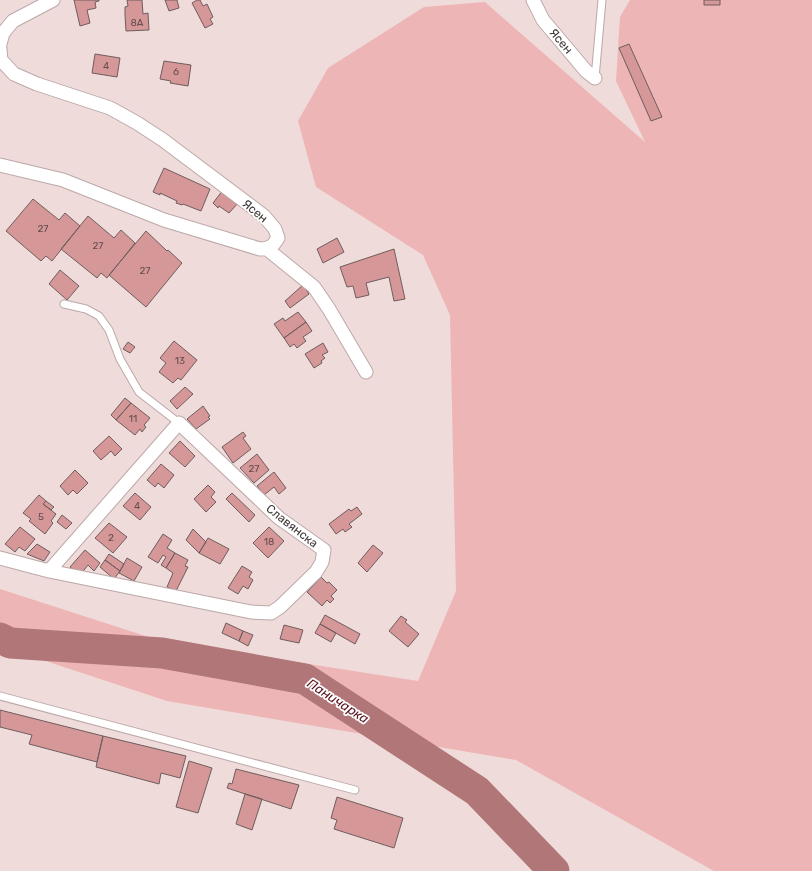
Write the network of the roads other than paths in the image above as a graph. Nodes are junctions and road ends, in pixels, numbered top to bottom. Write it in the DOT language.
graph roads {
  1 [pos="53,0"];
  2 [pos="533,0"];
  3 [pos="602,0"];
  4 [pos="0,44"];
  5 [pos="0,49"];
  6 [pos="595,78"];
  7 [pos="0,165"];
  8 [pos="267,249"];
  9 [pos="64,304"];
  10 [pos="366,372"];
  11 [pos="179,422"];
  12 [pos="0,558"];
  13 [pos="49,571"];
  14 [pos="0,696"];
  15 [pos="355,790"];
  1 -- 4 [label="street"];
  2 -- 6 [label="street, Ясен"];
  3 -- 6 [label="lane"];
  5 -- 8 [label="street, Ясен"];
  7 -- 8 [label="street"];
  8 -- 10 [label="street"];
  9 -- 11 [label="lane"];
  11 -- 13 [label="street"];
  11 -- 13 [label="street, Славянска"];
  12 -- 13 [label="street, Славянска"];
  14 -- 15 [label="lane"];
}
